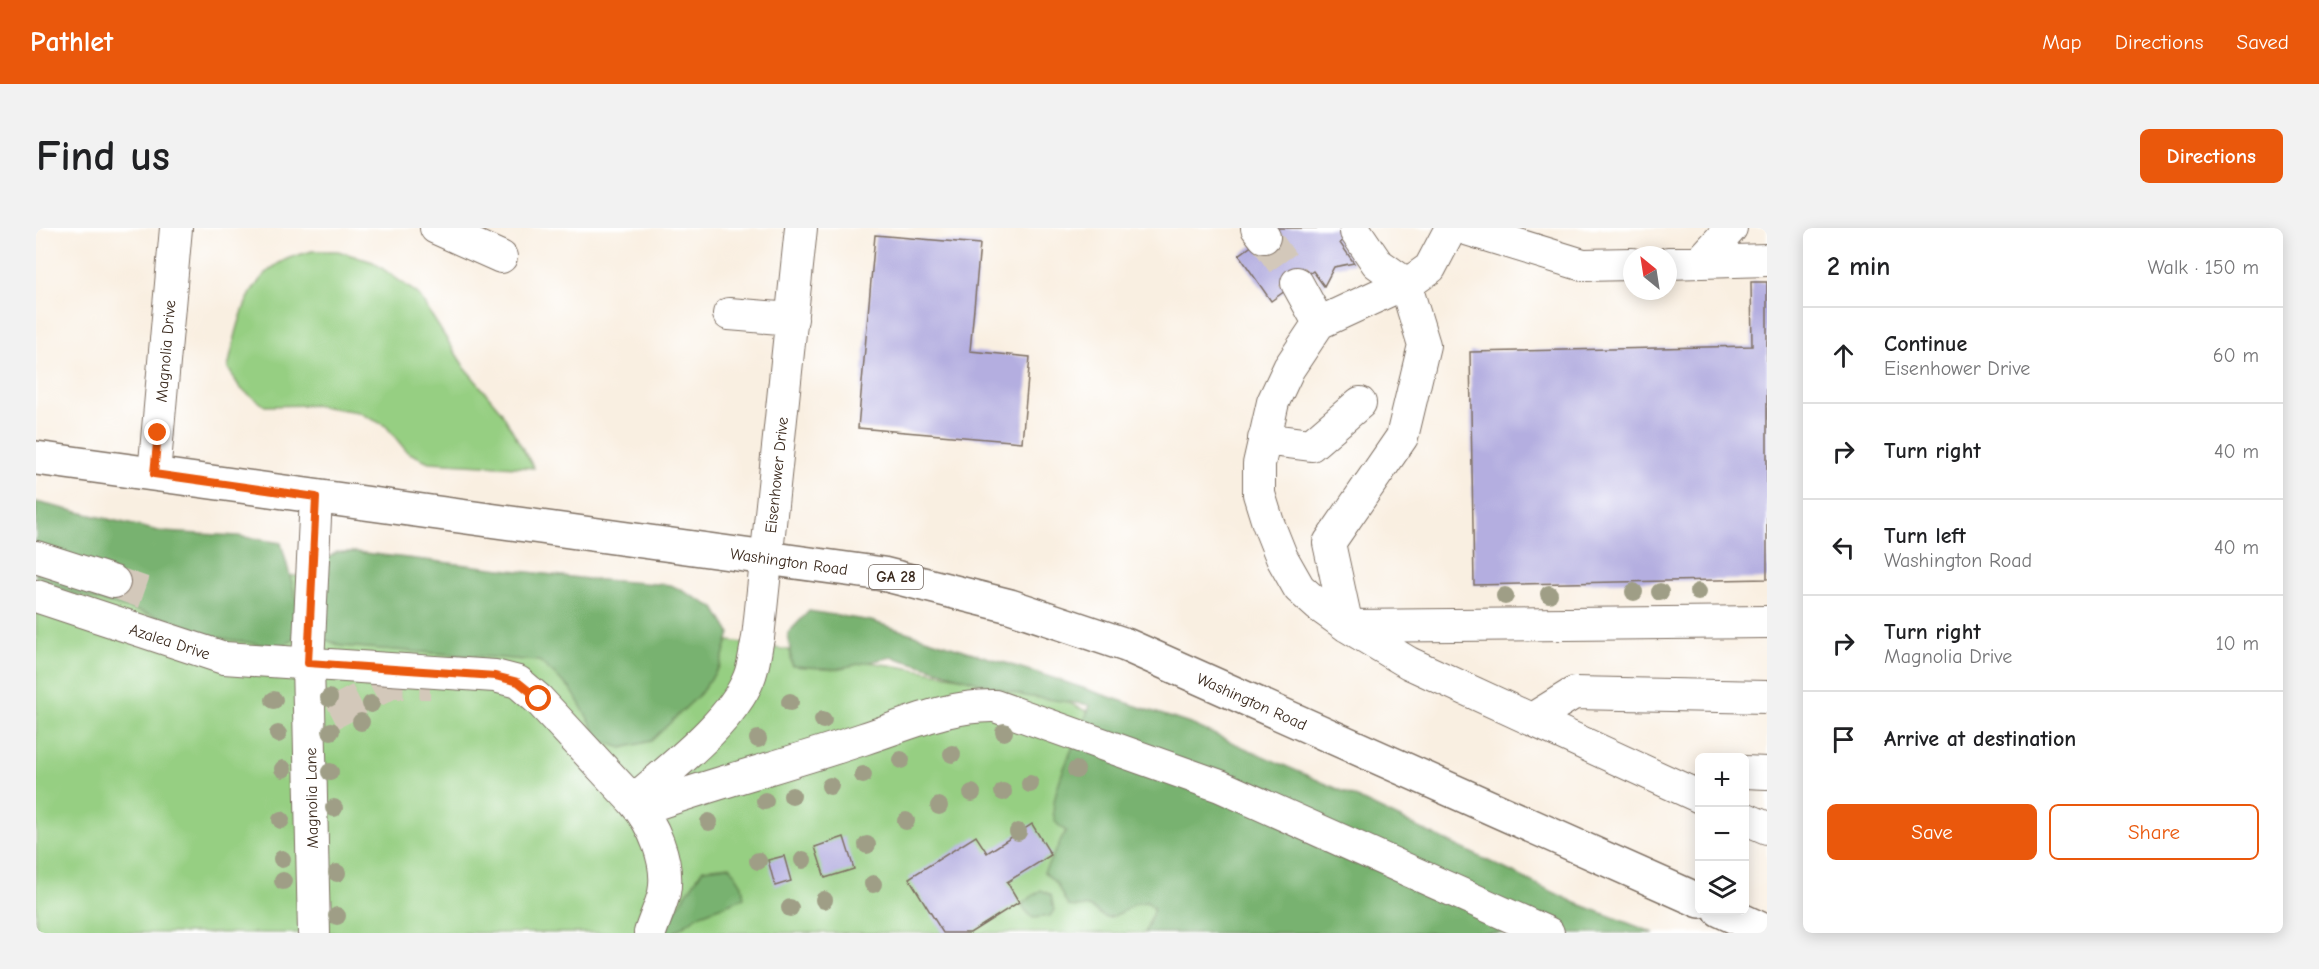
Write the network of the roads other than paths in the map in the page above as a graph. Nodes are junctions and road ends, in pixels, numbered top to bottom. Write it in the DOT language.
graph roads {
  1 [pos="176,228"];
  2 [pos="436,228"];
  3 [pos="801,228"];
  4 [pos="1451,228"];
  5 [pos="1463,228"];
  6 [pos="1731,228"];
  7 [pos="1356,232"];
  8 [pos="501,257"];
  9 [pos="1767,260"];
  10 [pos="1700,262"];
  11 [pos="1677,263"];
  12 [pos="1623,264"];
  13 [pos="1297,283"];
  14 [pos="1404,283"];
  15 [pos="729,314"];
  16 [pos="792,319"];
  17 [pos="1319,323"];
  18 [pos="1360,403"];
  19 [pos="1264,439"];
  20 [pos="36,458"];
  21 [pos="154,474"];
  22 [pos="316,497"];
  23 [pos="1329,543"];
  24 [pos="36,557"];
  25 [pos="767,558"];
  26 [pos="1282,558"];
  27 [pos="114,582"];
  28 [pos="36,596"];
  29 [pos="1767,622"];
  30 [pos="1347,626"];
  31 [pos="308,663"];
  32 [pos="1767,697"];
  33 [pos="1532,719"];
  34 [pos="1749,772"];
  35 [pos="1767,773"];
  36 [pos="1695,795"];
  37 [pos="637,805"];
  38 [pos="1749,820"];
  39 [pos="1767,828"];
  40 [pos="1695,899"];
  41 [pos="1731,915"];
  42 [pos="1767,932"];
  43 [pos="314,933"];
  44 [pos="650,933"];
  45 [pos="1548,933"];
  1 -- 21 [label="street, Magnolia Drive"];
  2 -- 8 [label="street"];
  3 -- 16 [label="street, Eisenhower Drive"];
  4 -- 14 [label="street"];
  5 -- 12 [label="street"];
  6 -- 10 [label="street"];
  7 -- 14 [label="street"];
  9 -- 10 [label="street"];
  10 -- 11 [label="street"];
  13 -- 17 [label="street"];
  14 -- 17 [label="street"];
  14 -- 23 [label="street"];
  15 -- 16 [label="street"];
  16 -- 25 [label="street, Eisenhower Drive"];
  17 -- 19 [label="street"];
  18 -- 19 [label="street"];
  19 -- 26 [label="street"];
  20 -- 21 [label="main road, Washington Road / GA 28"];
  21 -- 22 [label="main road, Washington Road / GA 28"];
  22 -- 25 [label="main road, Washington Road / GA 28"];
  22 -- 31 [label="street, Magnolia Lane"];
  23 -- 26 [label="street"];
  23 -- 30 [label="street"];
  24 -- 27 [label="street"];
  25 -- 37 [label="street, Eisenhower Drive"];
  25 -- 40 [label="main road, Washington Road / GA 28"];
  26 -- 30 [label="street"];
  28 -- 31 [label="street, Azalea Drive"];
  29 -- 30 [label="street"];
  30 -- 33 [label="street"];
  31 -- 37 [label="street"];
  31 -- 43 [label="street, Magnolia Lane"];
  32 -- 33 [label="street"];
  33 -- 36 [label="street"];
  34 -- 35 [label="street"];
  37 -- 44 [label="street"];
  37 -- 45 [label="street"];
  38 -- 39 [label="street"];
  41 -- 42 [label="main road"];
}
